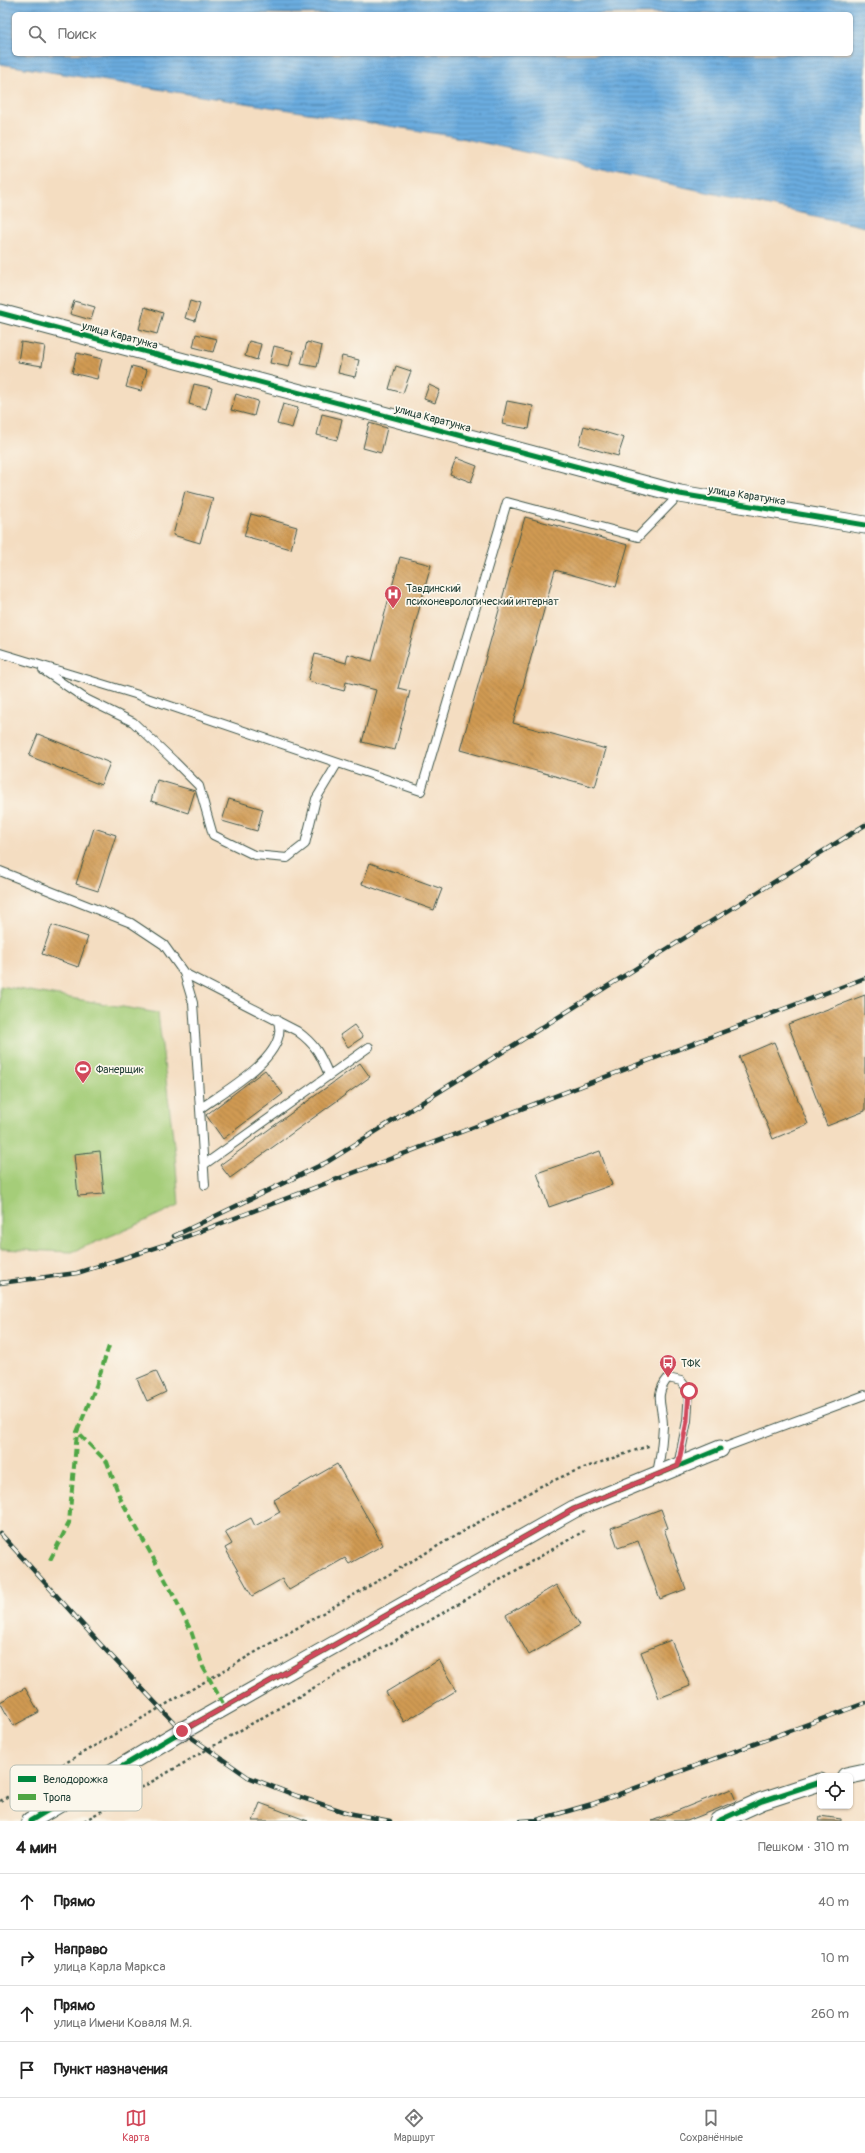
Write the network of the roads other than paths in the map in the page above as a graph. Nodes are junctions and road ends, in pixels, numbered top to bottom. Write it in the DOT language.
graph roads {
  1 [pos="0,313"];
  2 [pos="680,494"];
  3 [pos="865,524"];
  4 [pos="0,653"];
  5 [pos="36,665"];
  6 [pos="337,764"];
  7 [pos="0,871"];
  8 [pos="184,973"];
  9 [pos="277,1019"];
  10 [pos="369,1047"];
  11 [pos="329,1075"];
  12 [pos="201,1108"];
  13 [pos="205,1164"];
  14 [pos="205,1185"];
  15 [pos="865,1395"];
  16 [pos="720,1449"];
  17 [pos="678,1466"];
  18 [pos="655,1476"];
  19 [pos="125,1765"];
  20 [pos="865,1772"];
  21 [pos="853,1775"];
  22 [pos="817,1783"];
  23 [pos="47,1811"];
  24 [pos="30,1821"];
  25 [pos="719,1821"];
  1 -- 2 [label="street, улица Каратунка"];
  2 -- 3 [label="street, улица Каратунка"];
  2 -- 6 [label="lane"];
  4 -- 5 [label="lane"];
  5 -- 6 [label="lane"];
  5 -- 6 [label="lane"];
  7 -- 8 [label="lane"];
  8 -- 9 [label="lane"];
  8 -- 12 [label="lane"];
  9 -- 11 [label="lane"];
  9 -- 12 [label="lane"];
  10 -- 11 [label="lane"];
  11 -- 13 [label="lane"];
  12 -- 13 [label="lane"];
  13 -- 14 [label="lane"];
  15 -- 16 [label="lane"];
  16 -- 17 [label="street"];
  17 -- 18 [label="street"];
  17 -- 18 [label="lane"];
  18 -- 19 [label="street"];
  20 -- 21 [label="street"];
  22 -- 25 [label="street"];
  23 -- 24 [label="street"];
}
